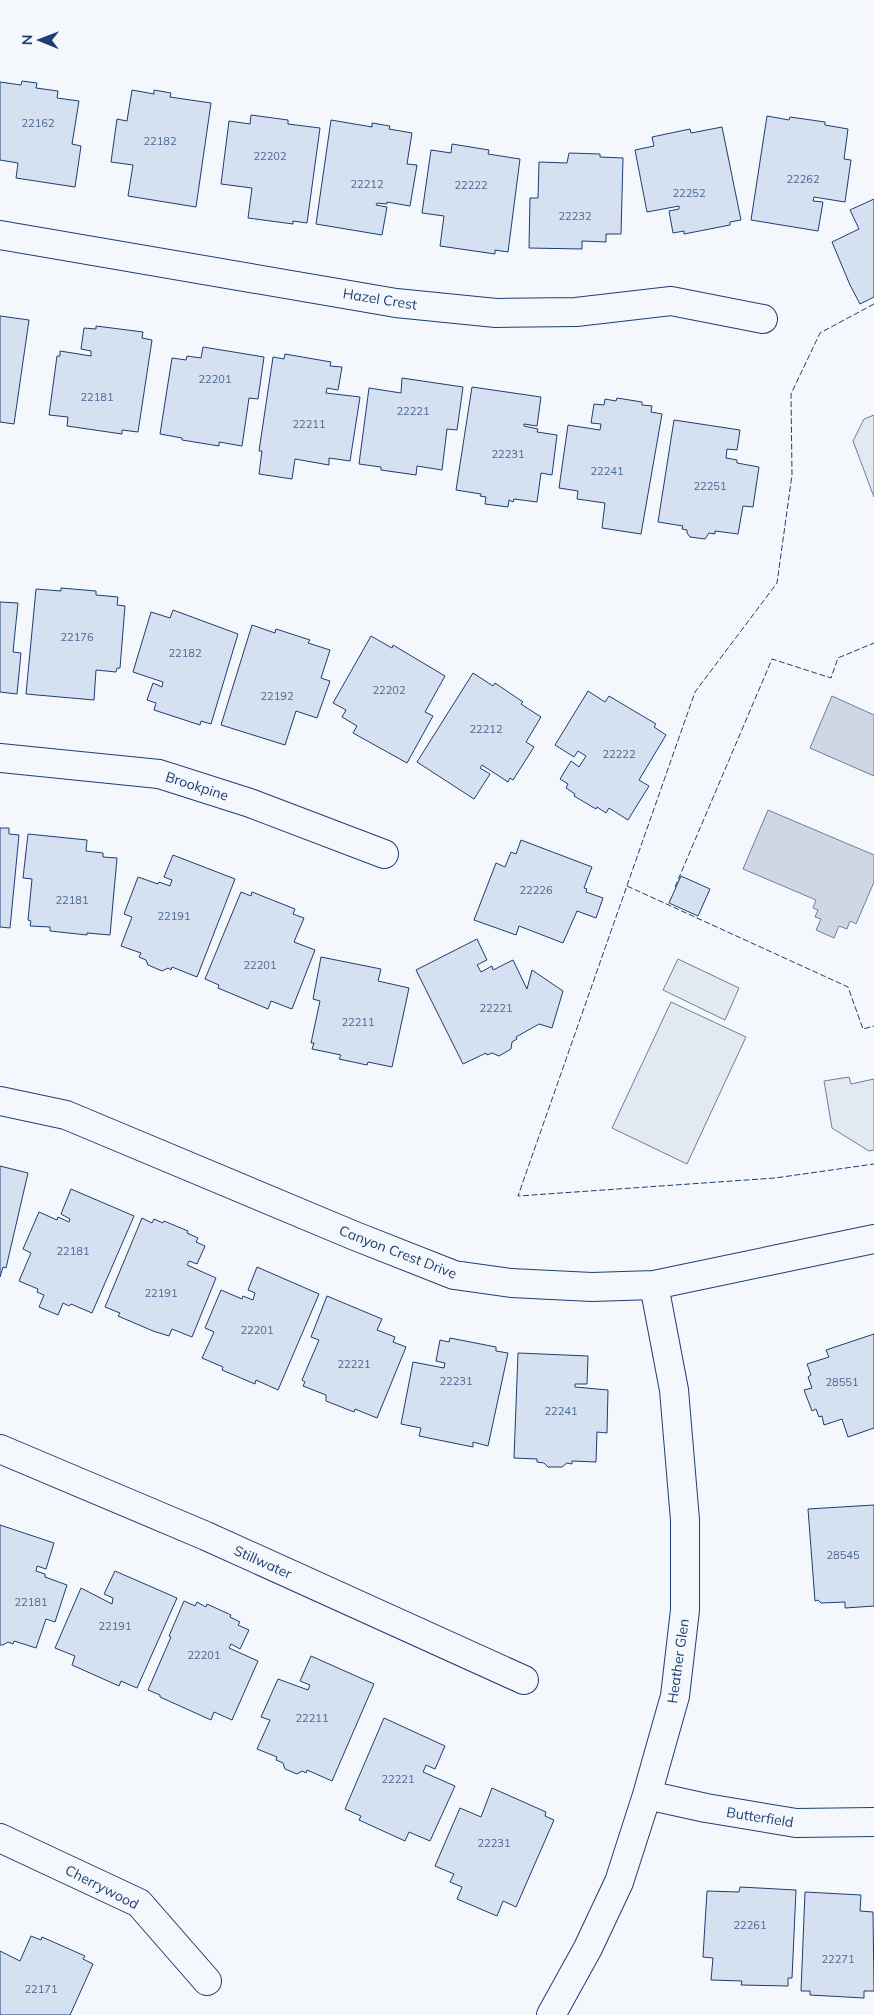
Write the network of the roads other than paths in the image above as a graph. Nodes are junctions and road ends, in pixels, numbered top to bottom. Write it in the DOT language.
graph roads {
  1 [pos="0,235"];
  2 [pos="763,319"];
  3 [pos="0,758"];
  4 [pos="384,854"];
  5 [pos="0,1101"];
  6 [pos="874,1239"];
  7 [pos="654,1285"];
  8 [pos="0,1449"];
  9 [pos="524,1680"];
  10 [pos="647,1795"];
  11 [pos="874,1822"];
  12 [pos="0,1838"];
  13 [pos="207,1981"];
  14 [pos="551,2015"];
  1 -- 2 [label="street, Hazel Crest"];
  3 -- 4 [label="street, Brookpine"];
  5 -- 7 [label="street, Canyon Crest Drive"];
  6 -- 7 [label="street, Canyon Crest Drive"];
  7 -- 10 [label="street, Heather Glen"];
  8 -- 9 [label="street, Stillwater"];
  10 -- 11 [label="street, Butterfield"];
  10 -- 14 [label="street, Heather Glen"];
  12 -- 13 [label="street, Cherrywood"];
}
